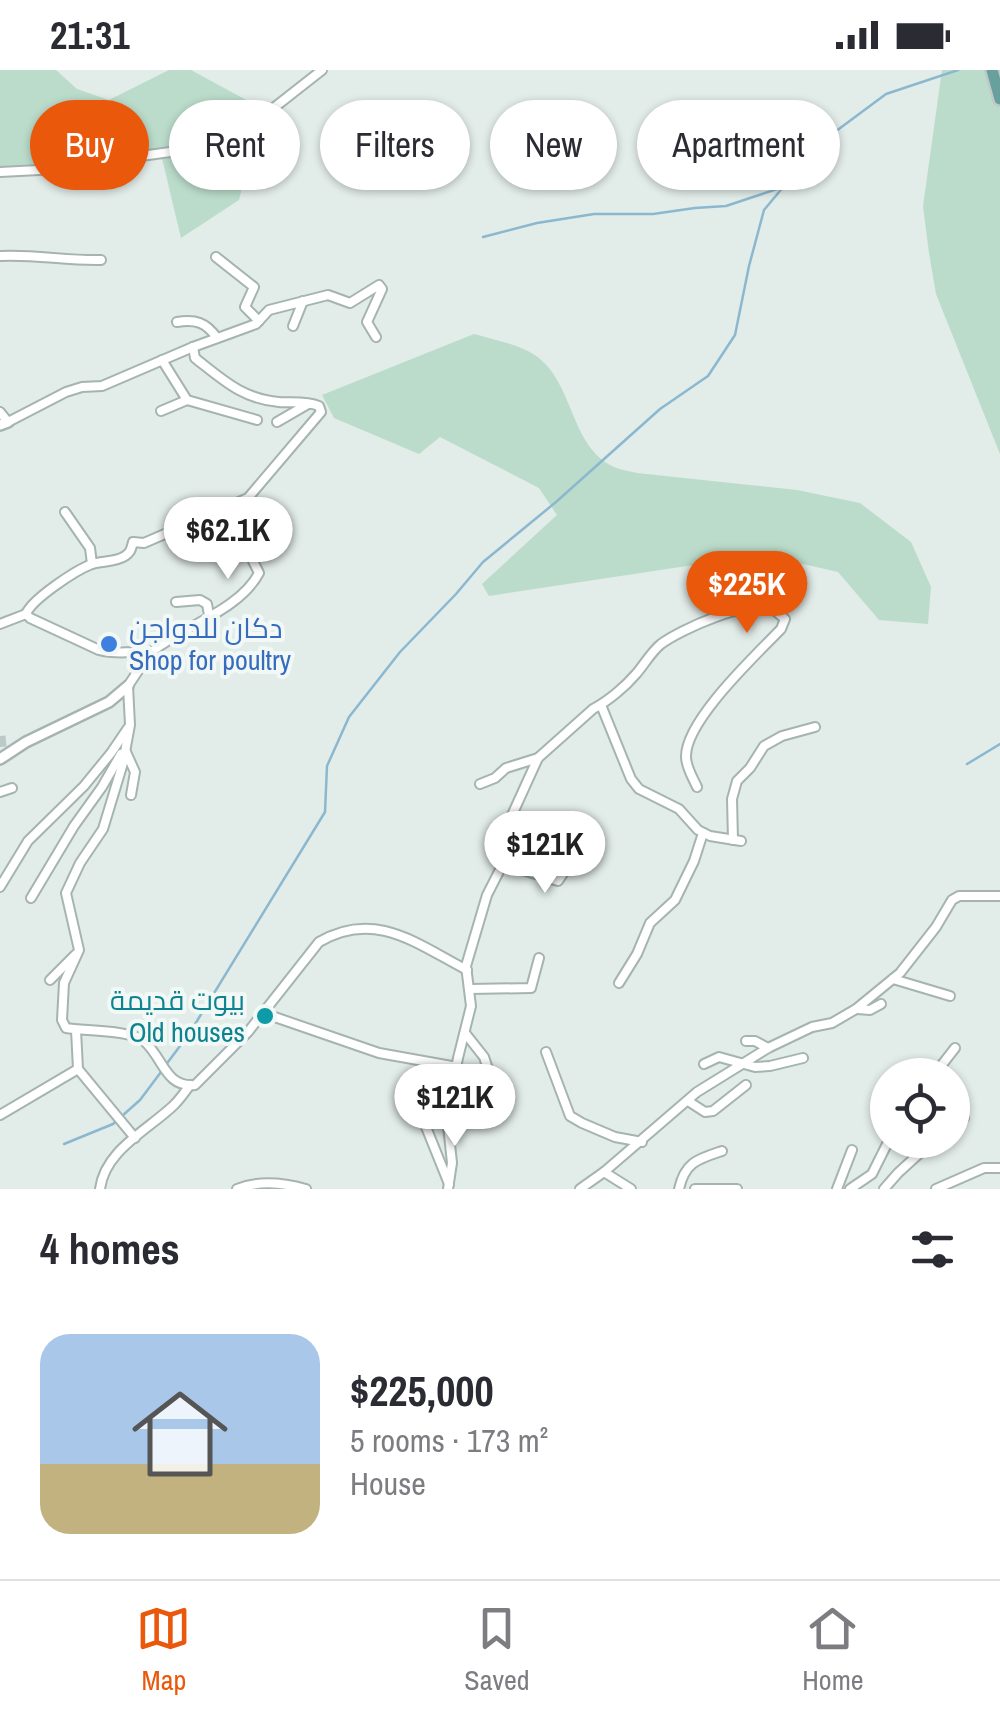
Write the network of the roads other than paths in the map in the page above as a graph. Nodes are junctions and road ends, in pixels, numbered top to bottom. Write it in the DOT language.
graph roads {
  1 [pos="322,70"];
  2 [pos="992,70"];
  3 [pos="1000,99"];
  4 [pos="0,172"];
  5 [pos="0,256"];
  6 [pos="216,258"];
  7 [pos="101,260"];
  8 [pos="303,302"];
  9 [pos="259,321"];
  10 [pos="176,322"];
  11 [pos="293,326"];
  12 [pos="376,337"];
  13 [pos="217,338"];
  14 [pos="194,347"];
  15 [pos="162,360"];
  16 [pos="187,400"];
  17 [pos="310,402"];
  18 [pos="161,411"];
  19 [pos="0,412"];
  20 [pos="258,420"];
  21 [pos="277,422"];
  22 [pos="4,423"];
  23 [pos="66,512"];
  24 [pos="268,518"];
  25 [pos="92,564"];
  26 [pos="176,602"];
  27 [pos="26,614"];
  28 [pos="209,616"];
  29 [pos="0,624"];
  30 [pos="149,654"];
  31 [pos="128,686"];
  32 [pos="601,705"];
  33 [pos="130,725"];
  34 [pos="815,727"];
  35 [pos="126,747"];
  36 [pos="538,758"];
  37 [pos="0,759"];
  38 [pos="480,784"];
  39 [pos="697,787"];
  40 [pos="12,788"];
  41 [pos="0,792"];
  42 [pos="131,795"];
  43 [pos="704,833"];
  44 [pos="504,864"];
  45 [pos="568,866"];
  46 [pos="0,887"];
  47 [pos="1000,896"];
  48 [pos="31,898"];
  49 [pos="79,950"];
  50 [pos="539,958"];
  51 [pos="467,970"];
  52 [pos="892,979"];
  53 [pos="50,980"];
  54 [pos="619,983"];
  55 [pos="470,989"];
  56 [pos="950,996"];
  57 [pos="881,1004"];
  58 [pos="856,1008"];
  59 [pos="263,1012"];
  60 [pos="76,1030"];
  61 [pos="466,1032"];
  62 [pos="746,1042"];
  63 [pos="768,1048"];
  64 [pos="955,1048"];
  65 [pos="546,1052"];
  66 [pos="803,1058"];
  67 [pos="947,1058"];
  68 [pos="704,1064"];
  69 [pos="742,1064"];
  70 [pos="457,1068"];
  71 [pos="78,1069"];
  72 [pos="488,1069"];
  73 [pos="746,1084"];
  74 [pos="190,1086"];
  75 [pos="688,1101"];
  76 [pos="0,1115"];
  77 [pos="426,1127"];
  78 [pos="135,1138"];
  79 [pos="642,1142"];
  80 [pos="852,1150"];
  81 [pos="722,1151"];
  82 [pos="880,1158"];
  83 [pos="914,1158"];
  84 [pos="1000,1168"];
  85 [pos="604,1172"];
  86 [pos="448,1186"];
  87 [pos="100,1189"];
  88 [pos="237,1189"];
  89 [pos="306,1189"];
  90 [pos="580,1189"];
  91 [pos="631,1189"];
  92 [pos="679,1189"];
  93 [pos="696,1189"];
  94 [pos="737,1189"];
  95 [pos="837,1189"];
  96 [pos="850,1189"];
  97 [pos="884,1189"];
  98 [pos="936,1189"];
  1 -- 4 [label="street"];
  2 -- 3 [label="main road"];
  5 -- 7 [label="street"];
  6 -- 9 [label="street"];
  8 -- 9 [label="street"];
  8 -- 11 [label="street"];
  8 -- 12 [label="street"];
  9 -- 13 [label="street"];
  10 -- 13 [label="street"];
  13 -- 14 [label="street"];
  14 -- 15 [label="street"];
  14 -- 17 [label="street"];
  15 -- 16 [label="street"];
  15 -- 22 [label="street"];
  16 -- 18 [label="street"];
  16 -- 20 [label="street"];
  17 -- 21 [label="street"];
  17 -- 25 [label="street"];
  19 -- 22 [label="street"];
  23 -- 25 [label="street"];
  24 -- 28 [label="street"];
  25 -- 27 [label="street"];
  26 -- 28 [label="street"];
  27 -- 29 [label="street"];
  27 -- 30 [label="street"];
  28 -- 30 [label="street"];
  30 -- 31 [label="street"];
  31 -- 33 [label="street"];
  31 -- 37 [label="street"];
  32 -- 36 [label="street"];
  32 -- 39 [label="street"];
  32 -- 43 [label="street"];
  33 -- 35 [label="street"];
  33 -- 46 [label="street"];
  34 -- 43 [label="street"];
  35 -- 42 [label="street"];
  35 -- 48 [label="street"];
  35 -- 49 [label="street"];
  36 -- 38 [label="street"];
  36 -- 44 [label="street"];
  40 -- 41 [label="street"];
  43 -- 54 [label="street"];
  44 -- 45 [label="street"];
  44 -- 51 [label="street"];
  47 -- 52 [label="street"];
  49 -- 53 [label="street"];
  49 -- 60 [label="street"];
  50 -- 55 [label="street"];
  51 -- 55 [label="street"];
  51 -- 59 [label="street"];
  52 -- 56 [label="street"];
  52 -- 58 [label="street"];
  55 -- 61 [label="street"];
  57 -- 58 [label="street"];
  58 -- 63 [label="street"];
  59 -- 70 [label="street"];
  59 -- 74 [label="street"];
  60 -- 71 [label="street"];
  60 -- 74 [label="street"];
  61 -- 70 [label="street"];
  61 -- 72 [label="street"];
  62 -- 63 [label="street"];
  63 -- 69 [label="street"];
  64 -- 67 [label="street"];
  65 -- 79 [label="street"];
  66 -- 69 [label="street"];
  68 -- 69 [label="street"];
  69 -- 75 [label="street"];
  70 -- 86 [label="street"];
  71 -- 76 [label="street"];
  71 -- 78 [label="street"];
  73 -- 75 [label="street"];
  74 -- 78 [label="street"];
  75 -- 79 [label="street"];
  77 -- 86 [label="street"];
  78 -- 87 [label="street"];
  79 -- 85 [label="street"];
  80 -- 95 [label="street"];
  81 -- 92 [label="street"];
  82 -- 96 [label="street"];
  83 -- 97 [label="street"];
  84 -- 98 [label="street"];
  85 -- 90 [label="street"];
  85 -- 91 [label="street"];
  88 -- 89 [label="street"];
  93 -- 94 [label="street"];
}
